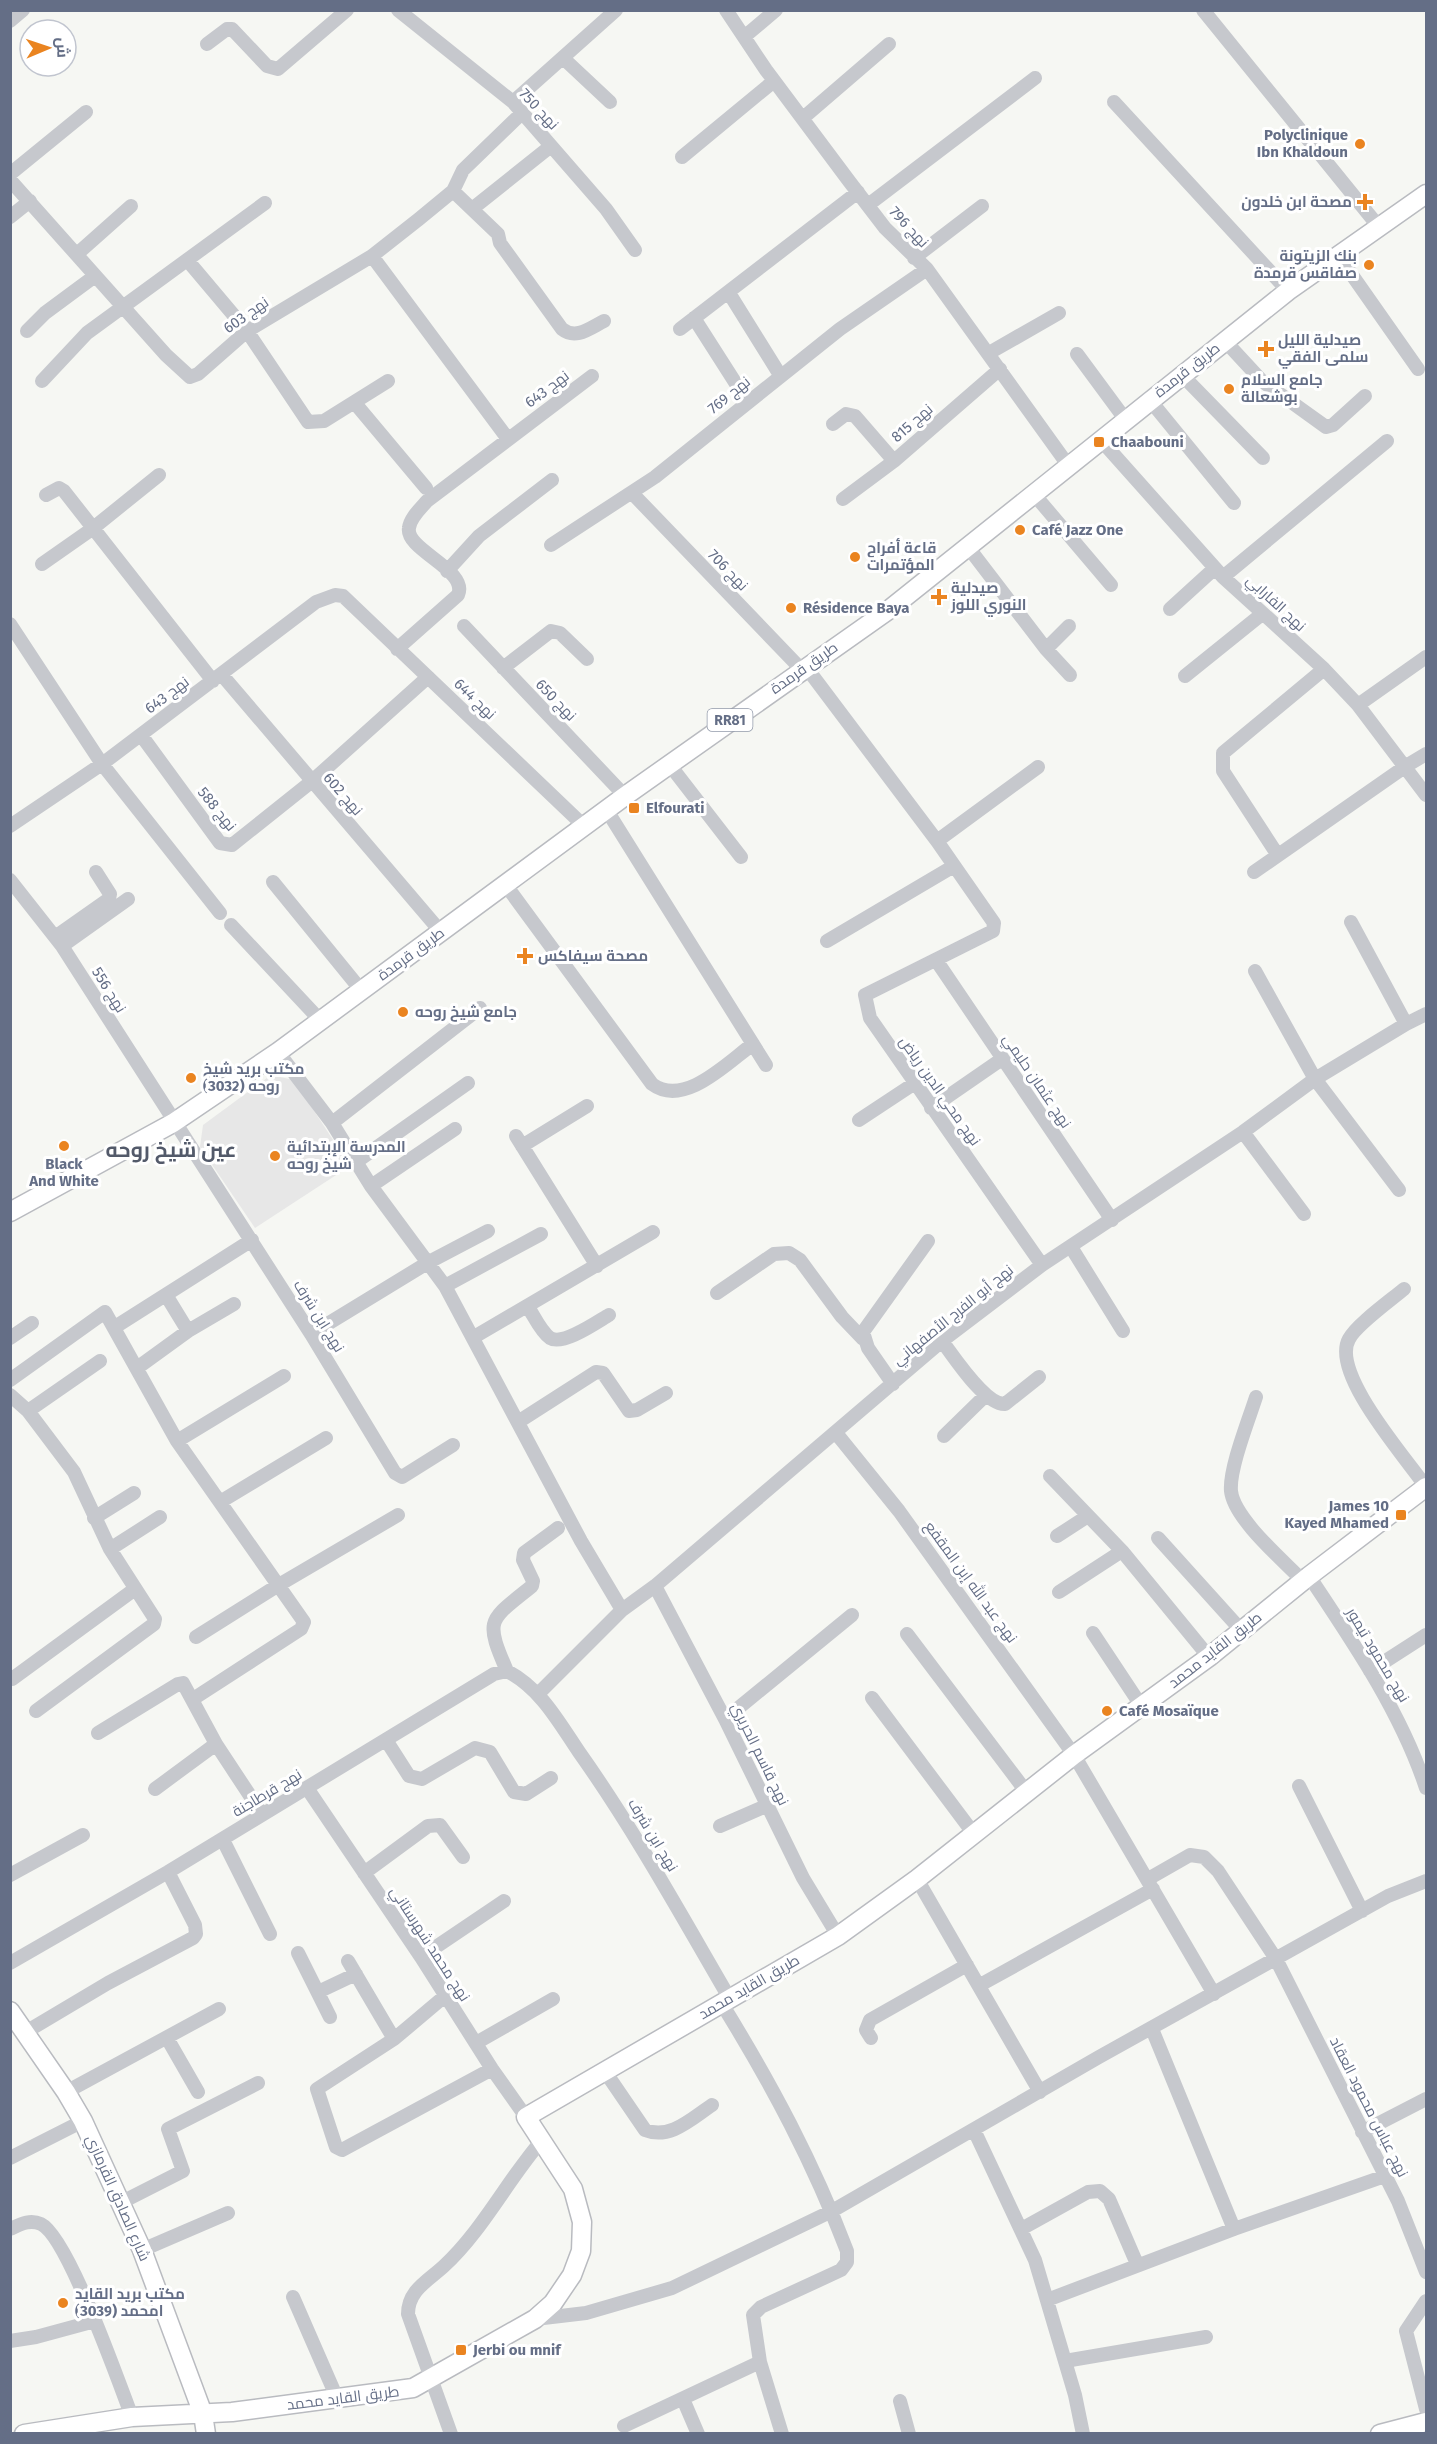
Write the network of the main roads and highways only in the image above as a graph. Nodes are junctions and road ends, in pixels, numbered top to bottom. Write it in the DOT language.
graph roads {
  1 [pos="1426,194"];
  2 [pos="10,1212"];
  3 [pos="1426,1487"];
  4 [pos="10,2012"];
  5 [pos="203,2414"];
  6 [pos="1426,2422"];
  7 [pos="24,2433"];
  8 [pos="206,2433"];
  9 [pos="1380,2433"];
  1 -- 2 [label="main road, طريق قرمدة / RR81"];
  3 -- 5 [label="main road, طريق القايد محمد"];
  4 -- 5 [label="main road, شارع الصادق القرمازي"];
  5 -- 7 [label="main road, طريق القايد محمد"];
  5 -- 8 [label="main road, شارع الصادق القرمازي"];
  6 -- 9 [label="main road"];
}
